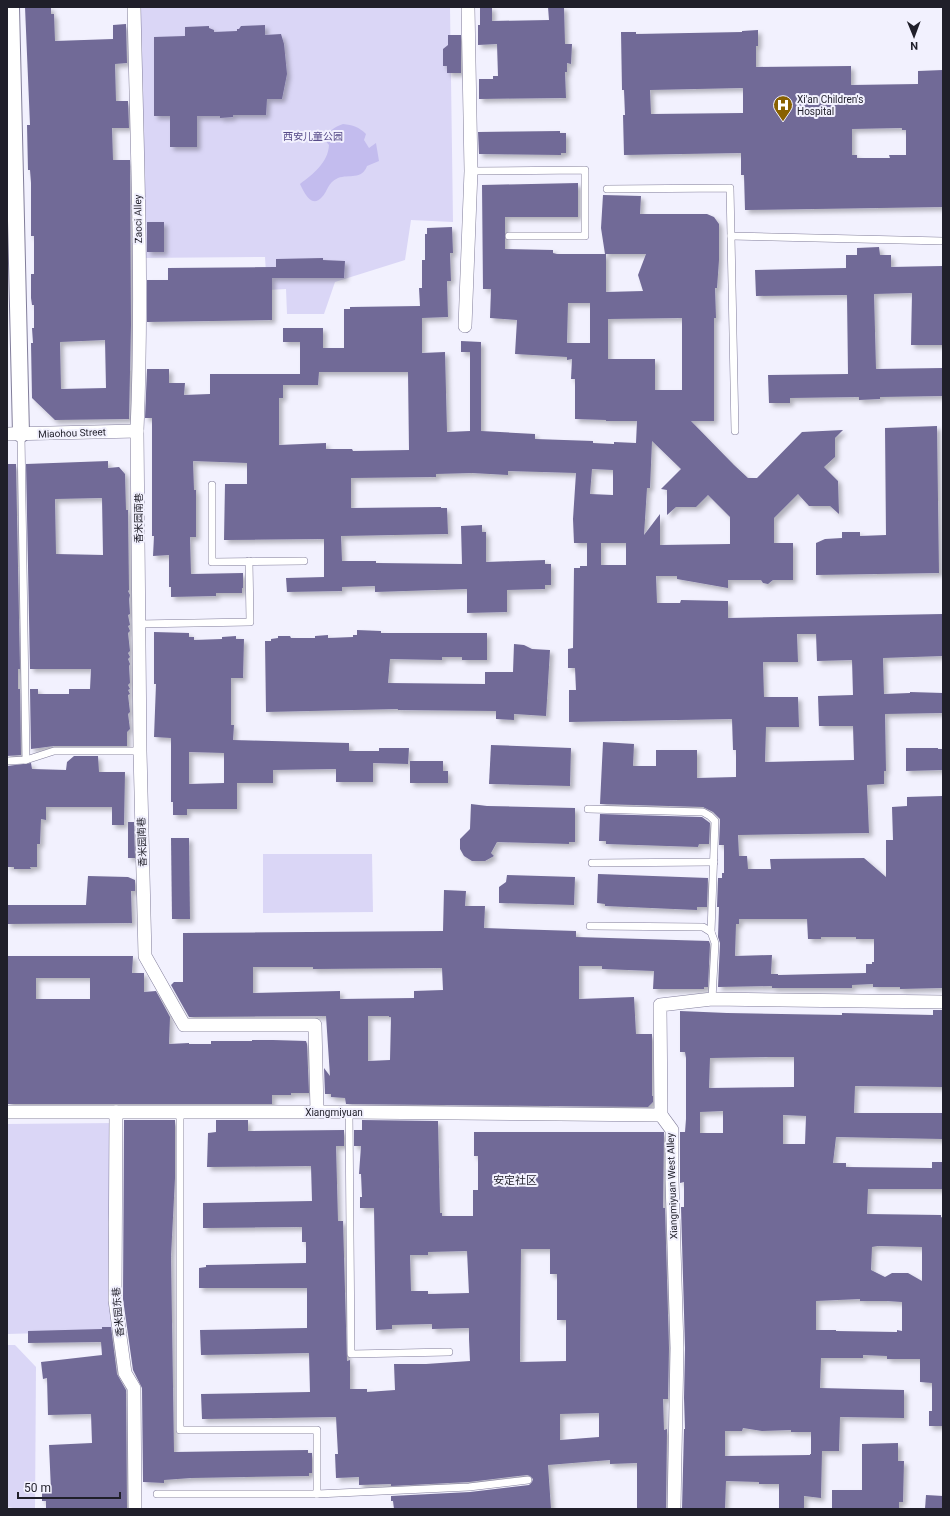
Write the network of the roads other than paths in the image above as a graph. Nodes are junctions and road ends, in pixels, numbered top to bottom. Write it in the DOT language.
graph roads {
  1 [pos="11,7"];
  2 [pos="134,7"];
  3 [pos="468,7"];
  4 [pos="471,171"];
  5 [pos="607,190"];
  6 [pos="509,236"];
  7 [pos="731,236"];
  8 [pos="943,241"];
  9 [pos="465,326"];
  10 [pos="137,431"];
  11 [pos="735,431"];
  12 [pos="14,434"];
  13 [pos="212,485"];
  14 [pos="249,561"];
  15 [pos="304,561"];
  16 [pos="138,624"];
  17 [pos="140,751"];
  18 [pos="26,760"];
  19 [pos="7,761"];
  20 [pos="588,809"];
  21 [pos="592,862"];
  22 [pos="714,862"];
  23 [pos="590,926"];
  24 [pos="711,932"];
  25 [pos="712,999"];
  26 [pos="943,1002"];
  27 [pos="7,1112"];
  28 [pos="116,1112"];
  29 [pos="180,1112"];
  30 [pos="317,1112"];
  31 [pos="349,1112"];
  32 [pos="660,1115"];
  33 [pos="449,1352"];
  34 [pos="528,1480"];
  35 [pos="157,1494"];
  36 [pos="317,1494"];
  37 [pos="135,1509"];
  38 [pos="674,1509"];
  1 -- 12 [label="street"];
  2 -- 10 [label="street, Zaoci Alley"];
  3 -- 4 [label="street"];
  4 -- 6 [label="lane"];
  4 -- 9 [label="street"];
  5 -- 7 [label="lane"];
  7 -- 8 [label="lane"];
  7 -- 11 [label="lane"];
  10 -- 12 [label="street, Miaohou Street"];
  10 -- 16 [label="street, 香米园南巷"];
  12 -- 18 [label="lane"];
  13 -- 14 [label="lane"];
  14 -- 15 [label="lane"];
  14 -- 16 [label="lane"];
  16 -- 17 [label="street, 香米园南巷"];
  17 -- 18 [label="lane"];
  17 -- 30 [label="street, 香米园南巷"];
  18 -- 19 [label="lane"];
  20 -- 22 [label="lane"];
  21 -- 22 [label="lane"];
  22 -- 24 [label="lane"];
  23 -- 24 [label="lane"];
  24 -- 25 [label="lane"];
  25 -- 26 [label="street"];
  25 -- 32 [label="street"];
  27 -- 28 [label="street, Xiangmiyuan"];
  28 -- 29 [label="street, Xiangmiyuan"];
  28 -- 37 [label="street, 香米园东巷"];
  29 -- 30 [label="street, Xiangmiyuan"];
  29 -- 36 [label="lane"];
  30 -- 31 [label="street, Xiangmiyuan"];
  31 -- 32 [label="street, Xiangmiyuan"];
  31 -- 33 [label="lane"];
  32 -- 38 [label="street, Xiangmiyuan West Alley"];
  34 -- 36 [label="lane"];
  35 -- 36 [label="lane"];
}
